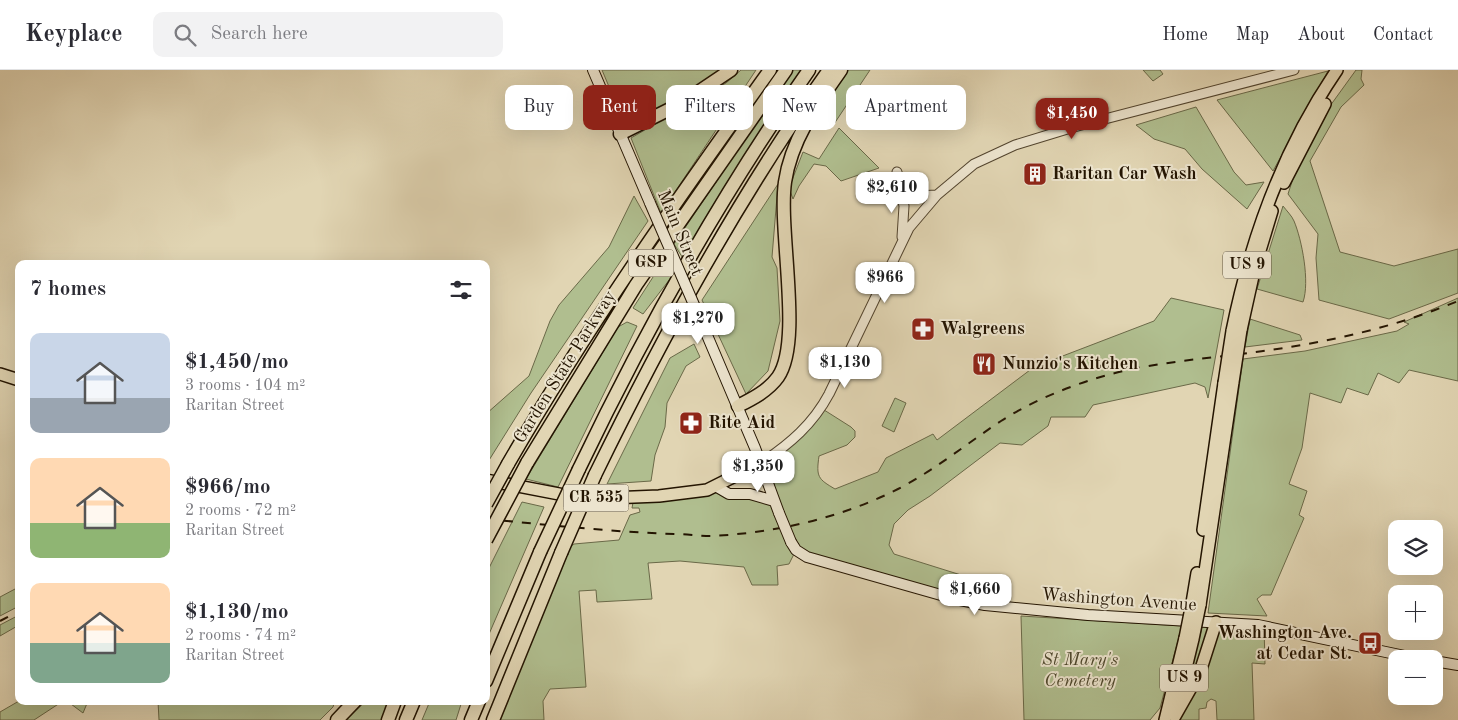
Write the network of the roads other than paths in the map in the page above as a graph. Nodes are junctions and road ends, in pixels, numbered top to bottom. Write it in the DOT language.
graph roads {
  1 [pos="593,70"];
  2 [pos="731,70"];
  3 [pos="770,70"];
  4 [pos="786,70"];
  5 [pos="809,70"];
  6 [pos="830,70"];
  7 [pos="841,70"];
  8 [pos="1294,70"];
  9 [pos="1346,70"];
  10 [pos="1335,77"];
  11 [pos="620,134"];
  12 [pos="897,172"];
  13 [pos="900,186"];
  14 [pos="937,194"];
  15 [pos="901,243"];
  16 [pos="0,374"];
  17 [pos="15,379"];
  18 [pos="738,406"];
  19 [pos="505,462"];
  20 [pos="762,463"];
  21 [pos="490,481"];
  22 [pos="490,481"];
  23 [pos="717,487"];
  24 [pos="490,495"];
  25 [pos="774,501"];
  26 [pos="490,532"];
  27 [pos="1221,623"];
  28 [pos="1189,638"];
  29 [pos="1388,652"];
  30 [pos="1443,662"];
  31 [pos="1458,665"];
  32 [pos="490,671"];
  33 [pos="1176,681"];
  34 [pos="504,696"];
  35 [pos="351,705"];
  36 [pos="394,705"];
  37 [pos="412,705"];
  38 [pos="477,705"];
  39 [pos="1171,719"];
  40 [pos="337,720"];
  41 [pos="388,720"];
  42 [pos="406,720"];
  43 [pos="471,720"];
  44 [pos="494,720"];
  45 [pos="499,720"];
  46 [pos="1156,720"];
  1 -- 11 [label="main road, Main Street"];
  2 -- 11 [label="highway"];
  3 -- 19 [label="highway, Garden State Parkway / GSP"];
  4 -- 26 [label="highway, Garden State Parkway / GSP, bridge"];
  5 -- 32 [label="highway, GSP, bridge"];
  6 -- 34 [label="highway, GSP, bridge"];
  7 -- 18 [label="highway"];
  8 -- 14 [label="street"];
  9 -- 10 [label="main road, US 9"];
  10 -- 28 [label="main road, US 9, bridge"];
  11 -- 18 [label="main road, Main Street, bridge"];
  12 -- 13 [label="street"];
  13 -- 14 [label="street"];
  13 -- 15 [label="street"];
  14 -- 15 [label="street"];
  15 -- 20 [label="street"];
  16 -- 17 [label="main road"];
  18 -- 20 [label="main road, Main Street"];
  19 -- 21 [label="highway"];
  19 -- 24 [label="highway, Garden State Parkway, bridge"];
  20 -- 23 [label="main road, CR 535"];
  20 -- 25 [label="main road, Washington Avenue"];
  22 -- 23 [label="main road, CR 535"];
  23 -- 25 [label="main road"];
  25 -- 27 [label="main road, Washington Avenue, bridge"];
  27 -- 29 [label="main road, Washington Avenue"];
  27 -- 39 [label="main road"];
  28 -- 33 [label="main road, US 9"];
  28 -- 39 [label="main road, US 9"];
  30 -- 31 [label="main road"];
  33 -- 39 [label="main road"];
  33 -- 46 [label="main road, US 9"];
  34 -- 44 [label="highway, GSP"];
  34 -- 45 [label="highway"];
  35 -- 40 [label="highway"];
  36 -- 41 [label="highway"];
  37 -- 42 [label="highway"];
  38 -- 43 [label="highway"];
}
